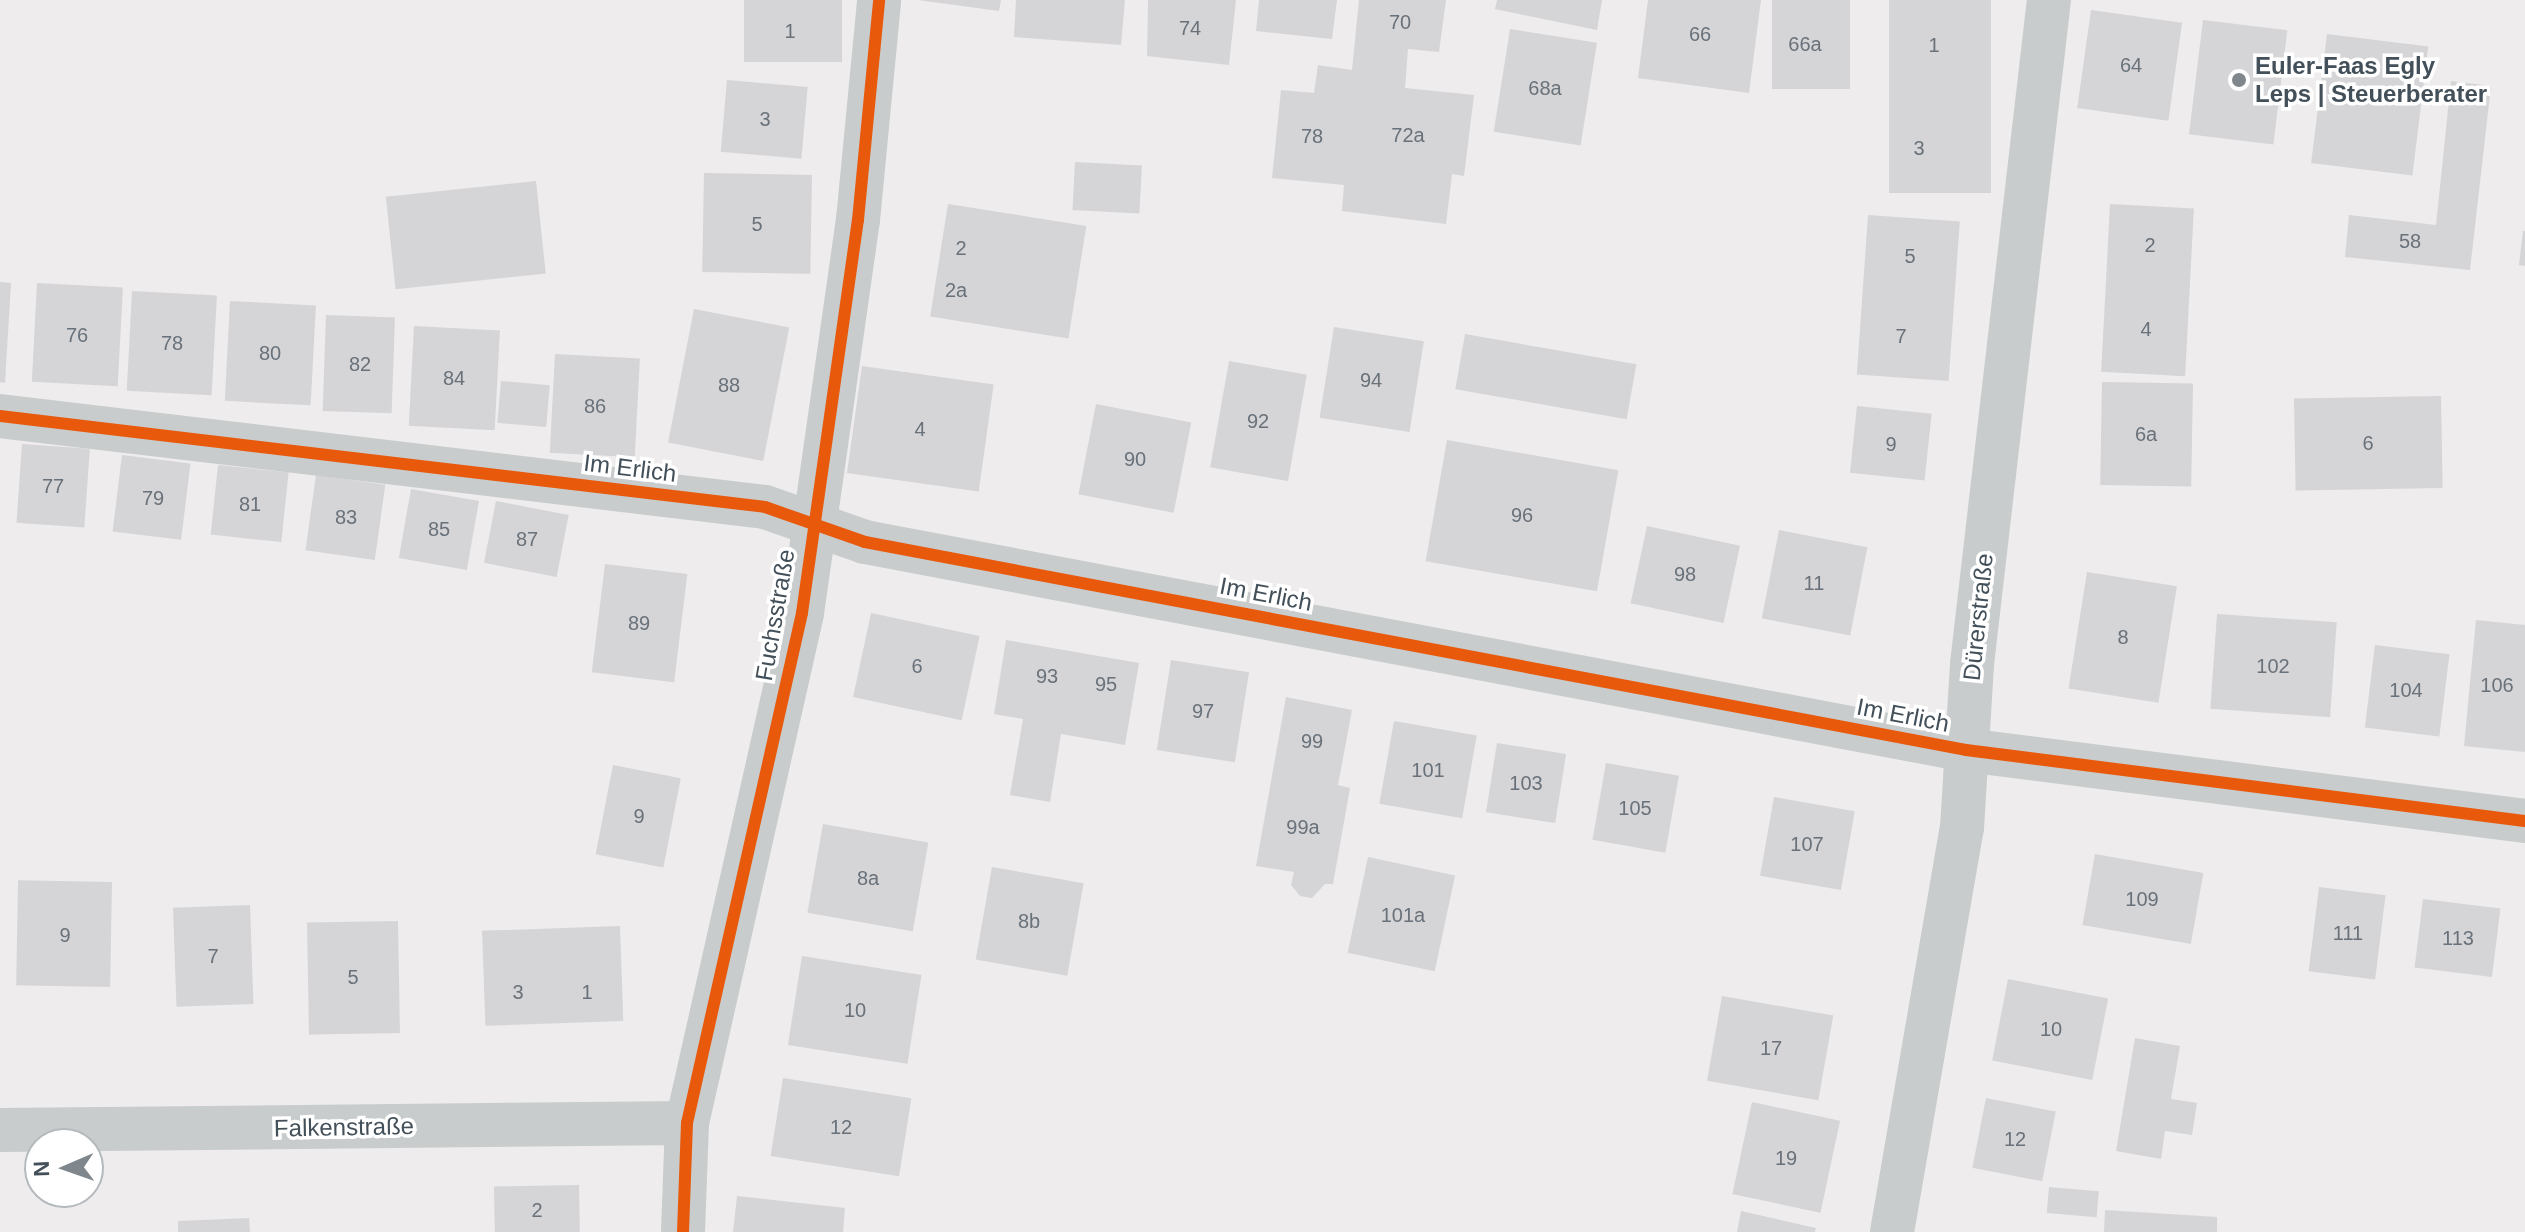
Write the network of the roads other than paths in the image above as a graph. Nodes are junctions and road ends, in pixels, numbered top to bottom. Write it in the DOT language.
graph roads {
  1 [pos="879,0"];
  2 [pos="2049,0"];
  3 [pos="0,416"];
  4 [pos="814,523"];
  5 [pos="1966,750"];
  6 [pos="2525,821"];
  7 [pos="687,1123"];
  8 [pos="0,1130"];
  9 [pos="683,1232"];
  10 [pos="1892,1232"];
  1 -- 4 [label="street, Fuchsstraße"];
  2 -- 5 [label="street, Dürerstraße"];
  3 -- 4 [label="street, Im Erlich"];
  4 -- 5 [label="street, Im Erlich"];
  4 -- 7 [label="street, Fuchsstraße"];
  5 -- 6 [label="street, Im Erlich"];
  5 -- 10 [label="street, Dürerstraße"];
  7 -- 8 [label="street, Falkenstraße"];
  7 -- 9 [label="street, Fuchsstraße"];
}
